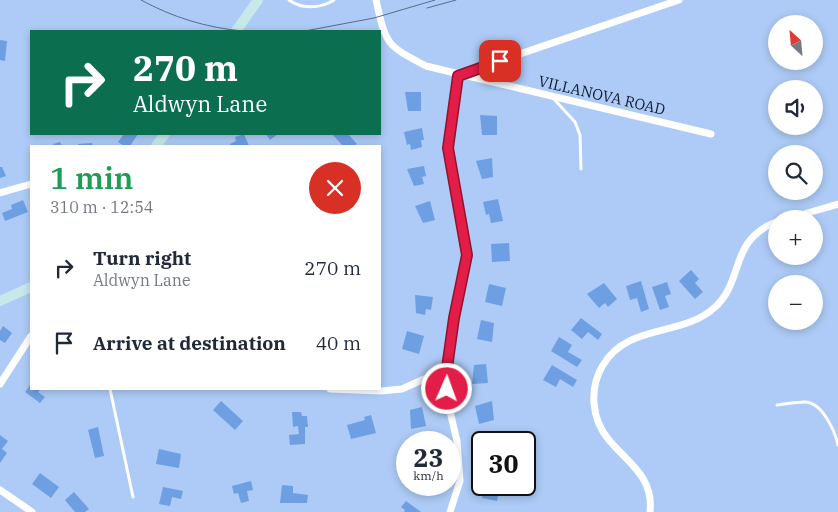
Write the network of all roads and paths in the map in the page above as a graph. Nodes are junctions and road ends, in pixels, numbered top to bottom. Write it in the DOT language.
graph roads {
  1 [pos="258,0"];
  2 [pos="289,0"];
  3 [pos="376,0"];
  4 [pos="679,0"];
  5 [pos="330,1"];
  6 [pos="237,30"];
  7 [pos="458,76"];
  8 [pos="553,98"];
  9 [pos="711,134"];
  10 [pos="581,169"];
  11 [pos="30,184"];
  12 [pos="0,193"];
  13 [pos="838,205"];
  14 [pos="820,210"];
  15 [pos="768,226"];
  16 [pos="30,287"];
  17 [pos="0,301"];
  18 [pos="30,338"];
  19 [pos="446,375"];
  20 [pos="0,384"];
  21 [pos="110,390"];
  22 [pos="356,390"];
  23 [pos="777,405"];
  24 [pos="838,445"];
  25 [pos="0,490"];
  26 [pos="133,497"];
  27 [pos="32,512"];
  28 [pos="450,512"];
  29 [pos="650,512"];
  1 -- 6 [label="main road"];
  2 -- 5 [label="lane"];
  3 -- 7 [label="street, VILLANOVA ROAD"];
  4 -- 7 [label="street"];
  7 -- 8 [label="street, VILLANOVA ROAD"];
  7 -- 19 [label="street"];
  8 -- 9 [label="street, VILLANOVA ROAD"];
  8 -- 10 [label="lane"];
  11 -- 12 [label="street"];
  13 -- 14 [label="street"];
  15 -- 29 [label="street"];
  16 -- 17 [label="main road"];
  18 -- 20 [label="street"];
  19 -- 22 [label="street"];
  19 -- 28 [label="street"];
  21 -- 26 [label="lane"];
  23 -- 24 [label="lane"];
  25 -- 27 [label="street"];
}
